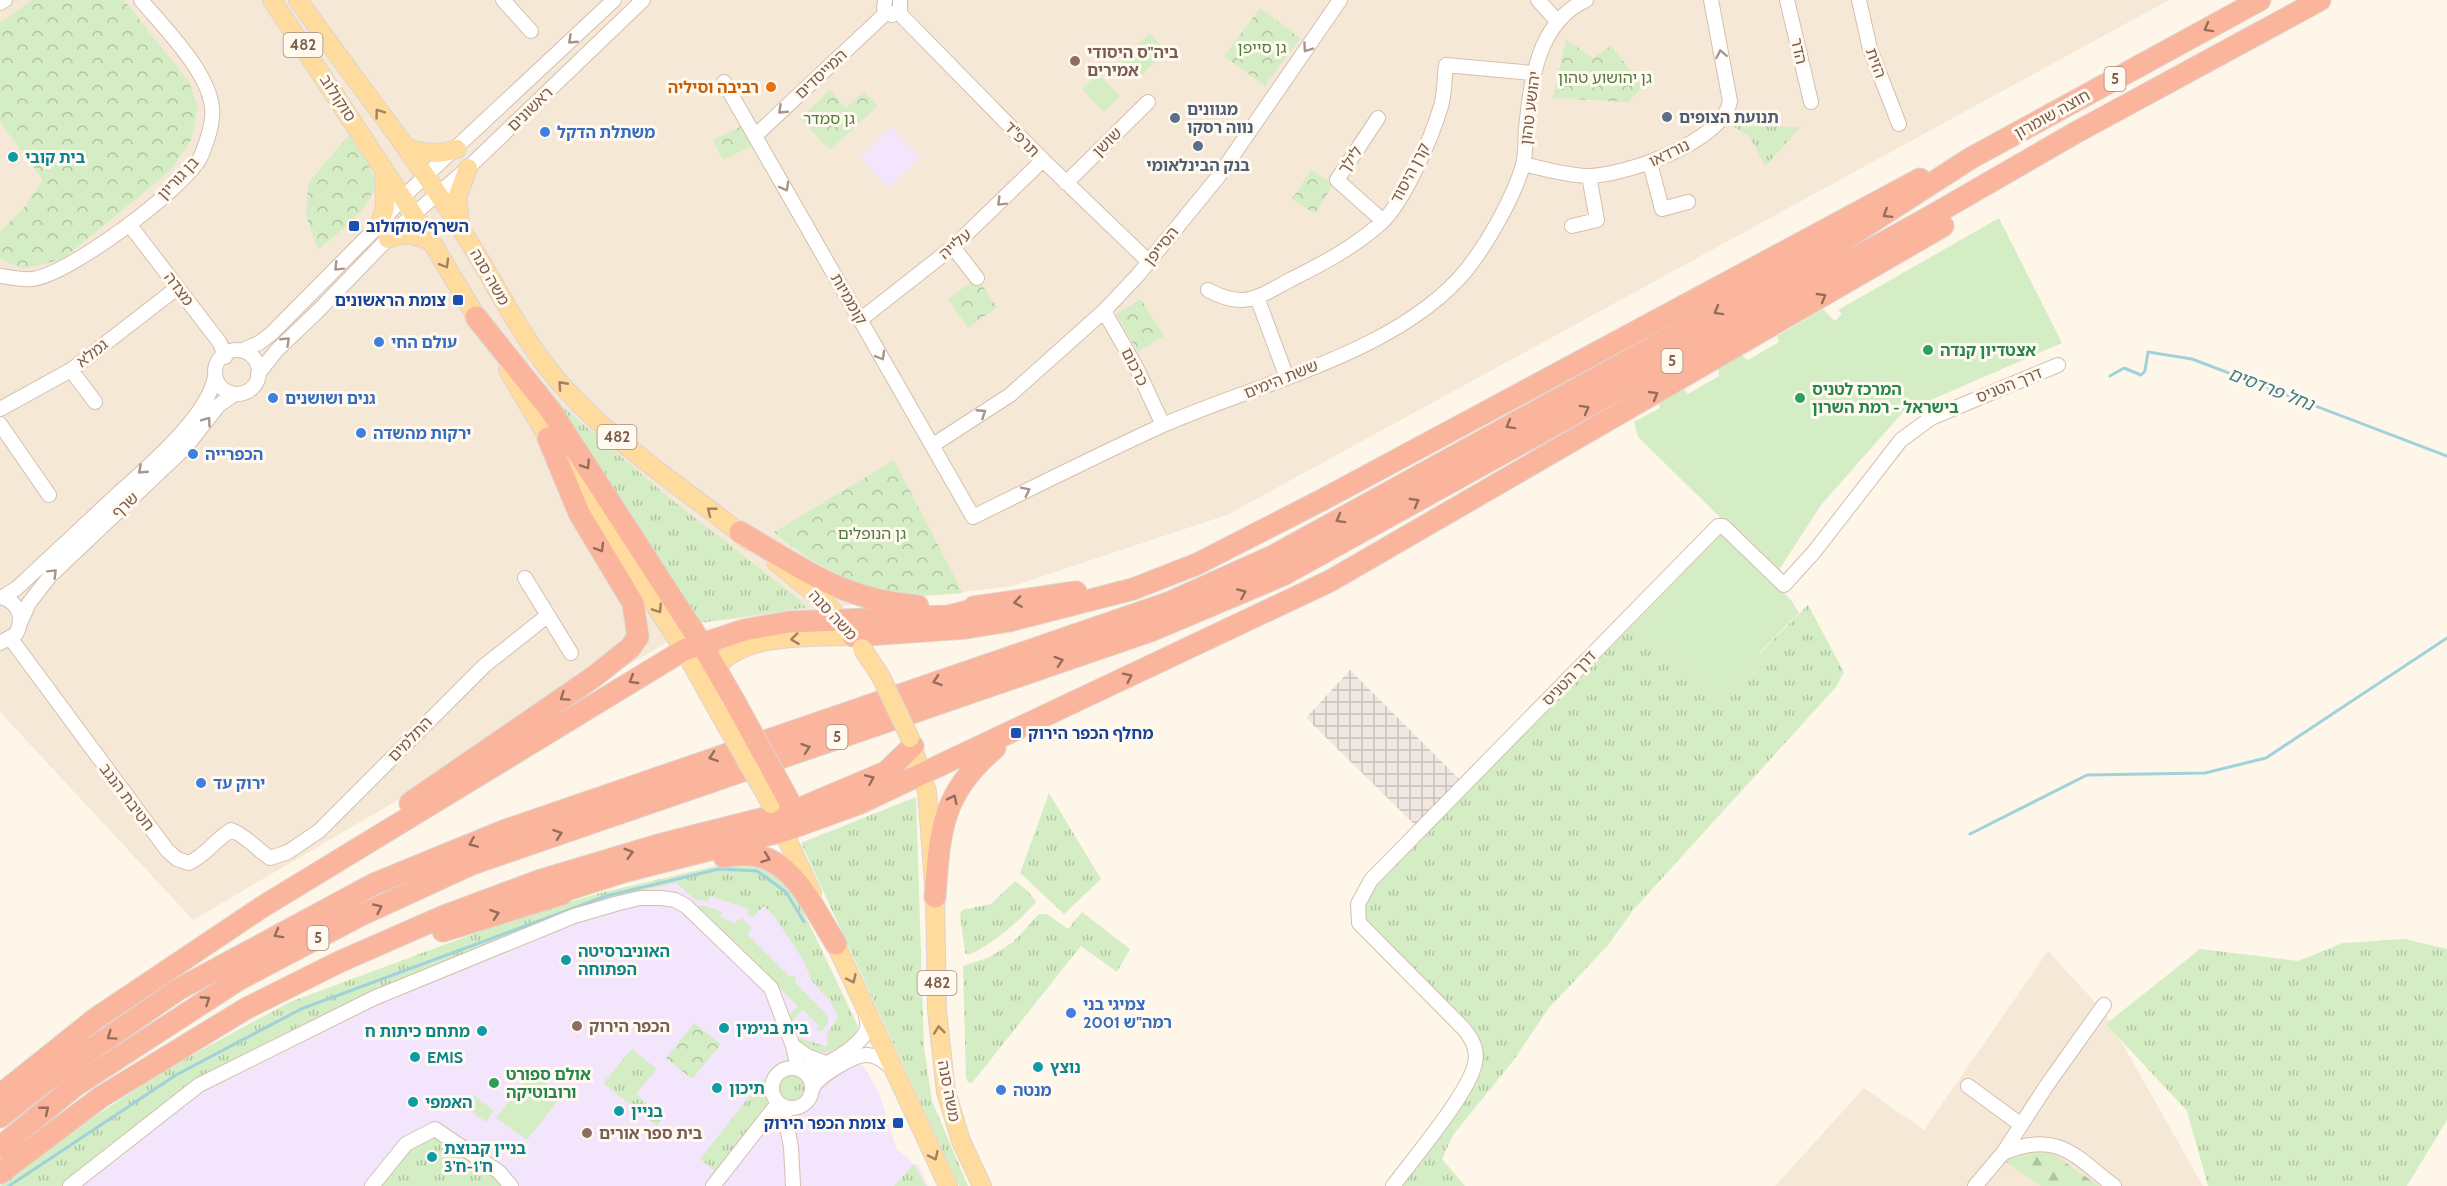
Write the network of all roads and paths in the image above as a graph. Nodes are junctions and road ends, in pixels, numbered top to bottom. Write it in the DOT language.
graph roads {
  1 [pos="5,0"];
  2 [pos="141,0"];
  3 [pos="272,0"];
  4 [pos="298,0"];
  5 [pos="503,0"];
  6 [pos="614,0"];
  7 [pos="643,0"];
  8 [pos="1340,0"];
  9 [pos="1538,0"];
  10 [pos="1586,0"];
  11 [pos="1711,0"];
  12 [pos="1787,0"];
  13 [pos="1859,0"];
  14 [pos="2260,0"];
  15 [pos="2320,0"];
  16 [pos="0,2"];
  17 [pos="892,6"];
  18 [pos="1558,22"];
  19 [pos="531,31"];
  20 [pos="2204,64"];
  21 [pos="1533,73"];
  22 [pos="724,82"];
  23 [pos="1148,102"];
  24 [pos="1811,102"];
  25 [pos="1378,118"];
  26 [pos="1899,124"];
  27 [pos="755,136"];
  28 [pos="405,147"];
  29 [pos="456,148"];
  30 [pos="1971,158"];
  31 [pos="1042,160"];
  32 [pos="1650,163"];
  33 [pos="1523,164"];
  34 [pos="384,168"];
  35 [pos="468,168"];
  36 [pos="1588,176"];
  37 [pos="426,177"];
  38 [pos="1066,183"];
  39 [pos="438,194"];
  40 [pos="402,198"];
  41 [pos="1688,202"];
  42 [pos="414,215"];
  43 [pos="1383,221"];
  44 [pos="129,224"];
  45 [pos="1572,226"];
  46 [pos="462,230"];
  47 [pos="384,232"];
  48 [pos="431,241"];
  49 [pos="953,247"];
  50 [pos="1149,262"];
  51 [pos="0,276"];
  52 [pos="977,278"];
  53 [pos="177,288"];
  54 [pos="1208,290"];
  55 [pos="1257,297"];
  56 [pos="1104,311"];
  57 [pos="476,317"];
  58 [pos="860,320"];
  59 [pos="243,350"];
  60 [pos="225,357"];
  61 [pos="2058,365"];
  62 [pos="70,370"];
  63 [pos="258,375"];
  64 [pos="215,376"];
  65 [pos="1287,378"];
  66 [pos="235,393"];
  67 [pos="94,402"];
  68 [pos="0,409"];
  69 [pos="0,424"];
  70 [pos="1162,425"];
  71 [pos="548,438"];
  72 [pos="933,445"];
  73 [pos="49,495"];
  74 [pos="974,516"];
  75 [pos="1278,523"];
  76 [pos="740,532"];
  77 [pos="525,578"];
  78 [pos="2,597"];
  79 [pos="988,606"];
  80 [pos="547,616"];
  81 [pos="21,621"];
  82 [pos="852,634"];
  83 [pos="6,641"];
  84 [pos="692,646"];
  85 [pos="571,653"];
  86 [pos="715,668"];
  87 [pos="721,703"];
  88 [pos="1014,731"];
  89 [pos="911,742"];
  90 [pos="923,774"];
  91 [pos="783,812"];
  92 [pos="270,858"];
  93 [pos="323,868"];
  94 [pos="548,896"];
  95 [pos="935,897"];
  96 [pos="836,944"];
  97 [pos="339,962"];
  98 [pos="2104,1005"];
  99 [pos="864,1006"];
  100 [pos="787,1029"];
  101 [pos="793,1046"];
  102 [pos="826,1063"];
  103 [pos="800,1069"];
  104 [pos="781,1070"];
  105 [pos="896,1072"];
  106 [pos="1968,1086"];
  107 [pos="812,1089"];
  108 [pos="0,1095"];
  109 [pos="781,1105"];
  110 [pos="799,1107"];
  111 [pos="0,1117"];
  112 [pos="2020,1124"];
  113 [pos="0,1147"];
  114 [pos="791,1147"];
  115 [pos="2003,1154"];
  116 [pos="0,1173"];
  117 [pos="70,1186"];
  118 [pos="372,1186"];
  119 [pos="511,1186"];
  120 [pos="713,1186"];
  121 [pos="793,1186"];
  122 [pos="948,1186"];
  123 [pos="982,1186"];
  124 [pos="1394,1186"];
  125 [pos="1975,1186"];
  126 [pos="2114,1186"];
  1 -- 16 [label="street"];
  2 -- 44 [label="street, בן גוריון"];
  3 -- 34 [label="main road, סוקולוב / 482"];
  28 -- 4 [label="main road, סוקולוב / 482, one-way"];
  5 -- 19 [label="street"];
  6 -- 29 [label="street, ראשונים, one-way"];
  7 -- 35 [label="street, ראשונים"];
  8 -- 50 [label="street, הסייפן, one-way"];
  9 -- 18 [label="street"];
  10 -- 18 [label="street, יהושע טהון"];
  32 -- 11 [label="street, נורדאו, one-way"];
  12 -- 24 [label="street, הדר"];
  13 -- 26 [label="street, הזית"];
  14 -- 30 [label="highway, חוצה שומרון / 5, one-way"];
  15 -- 20 [label="highway, 5"];
  17 -- 27 [label="street, המייסדים, one-way"];
  17 -- 31 [label="street, תרפ\"ד"];
  18 -- 21 [label="street, יהושע טהון"];
  88 -- 20 [label="highway, one-way"];
  113 -- 20 [label="highway, 5, one-way"];
  21 -- 33 [label="street, יהושע טהון"];
  21 -- 43 [label="street, קרן היסוד"];
  22 -- 27 [label="street, קוממיות"];
  23 -- 38 [label="street, שושן"];
  25 -- 43 [label="street, לילך"];
  27 -- 58 [label="street, קוממיות, one-way"];
  28 -- 29 [label="main road"];
  28 -- 37 [label="main road, סוקולוב / 482"];
  29 -- 37 [label="street, ראשונים"];
  30 -- 75 [label="highway"];
  30 -- 111 [label="highway, 5, one-way"];
  31 -- 38 [label="street, תרפ\"ד"];
  31 -- 49 [label="street, עלייה, one-way"];
  32 -- 36 [label="street, נורדאו"];
  32 -- 41 [label="street"];
  33 -- 36 [label="street, נורדאו"];
  33 -- 65 [label="street, ששת הימים"];
  34 -- 40 [label="main road, סוקולוב / 482"];
  34 -- 47 [label="main road"];
  35 -- 39 [label="street, ראשונים"];
  35 -- 46 [label="main road"];
  36 -- 45 [label="street"];
  37 -- 39 [label="main road, משה סנה / 482"];
  37 -- 40 [label="street, ראשונים"];
  38 -- 50 [label="street, תרפ\"ד"];
  39 -- 42 [label="street, ראשונים"];
  39 -- 46 [label="main road, משה סנה / 482"];
  40 -- 42 [label="main road, משה סנה / 482"];
  40 -- 47 [label="street"];
  42 -- 47 [label="street"];
  42 -- 48 [label="main road, משה סנה / 482"];
  43 -- 55 [label="street, קרן היסוד"];
  44 -- 51 [label="street, בן גוריון"];
  44 -- 53 [label="street, מצדה"];
  76 -- 46 [label="main road, משה סנה / 482, one-way"];
  47 -- 48 [label="main road"];
  47 -- 59 [label="street, one-way"];
  63 -- 47 [label="street, one-way"];
  48 -- 57 [label="main road, משה סנה / 482, one-way"];
  49 -- 52 [label="street"];
  49 -- 58 [label="street, עלייה"];
  50 -- 56 [label="street, הסייפן"];
  53 -- 60 [label="street, מצדה"];
  53 -- 62 [label="street, גמלא"];
  54 -- 55 [label="street, קרן היסוד"];
  55 -- 65 [label="street"];
  56 -- 70 [label="street, כרכום"];
  72 -- 56 [label="street, הסייפן, one-way"];
  57 -- 71 [label="main road, משה סנה / 482"];
  57 -- 84 [label="highway, one-way"];
  58 -- 72 [label="street, קוממיות, one-way"];
  59 -- 60 [label="street"];
  59 -- 63 [label="street"];
  60 -- 64 [label="street"];
  61 -- 124 [label="street, דרך הטניס"];
  62 -- 67 [label="street"];
  62 -- 68 [label="street, גמלא"];
  63 -- 66 [label="street"];
  64 -- 66 [label="street"];
  64 -- 78 [label="street, שרף, one-way"];
  65 -- 70 [label="street, ששת הימים"];
  81 -- 66 [label="street, שרף, one-way"];
  69 -- 73 [label="street"];
  74 -- 70 [label="street, ששת הימים, one-way"];
  71 -- 84 [label="main road, משה סנה / 482, one-way"];
  71 -- 93 [label="highway, one-way"];
  72 -- 74 [label="street, קוממיות"];
  75 -- 79 [label="highway, one-way"];
  75 -- 82 [label="highway"];
  76 -- 79 [label="highway"];
  76 -- 82 [label="main road, משה סנה / 482"];
  77 -- 80 [label="street"];
  78 -- 81 [label="street"];
  79 -- 82 [label="highway"];
  80 -- 85 [label="street"];
  80 -- 92 [label="street, התלמים"];
  81 -- 83 [label="street, שרף"];
  82 -- 84 [label="highway"];
  82 -- 86 [label="main road, one-way"];
  82 -- 89 [label="main road, משה סנה / 482, bridge"];
  83 -- 92 [label="street, חטיבת הנגב"];
  84 -- 86 [label="highway"];
  84 -- 87 [label="main road, משה סנה / 482"];
  84 -- 93 [label="highway, one-way"];
  86 -- 87 [label="highway"];
  87 -- 91 [label="highway, bridge"];
  88 -- 90 [label="highway"];
  95 -- 88 [label="highway, one-way"];
  89 -- 90 [label="main road, משה סנה / 482"];
  91 -- 89 [label="highway, one-way"];
  90 -- 91 [label="highway"];
  90 -- 95 [label="main road, משה סנה / 482"];
  91 -- 94 [label="highway"];
  91 -- 96 [label="main road, משה סנה"];
  97 -- 91 [label="highway, one-way"];
  93 -- 108 [label="highway"];
  94 -- 96 [label="highway, one-way"];
  97 -- 94 [label="highway, one-way"];
  123 -- 95 [label="main road, משה סנה / 482, one-way"];
  96 -- 99 [label="main road, משה סנה, one-way"];
  97 -- 116 [label="highway"];
  98 -- 112 [label="street"];
  99 -- 102 [label="street"];
  99 -- 105 [label="main road, משה סנה"];
  100 -- 101 [label="street"];
  100 -- 104 [label="street"];
  100 -- 117 [label="street"];
  101 -- 102 [label="street"];
  101 -- 103 [label="street"];
  102 -- 103 [label="street"];
  103 -- 104 [label="street"];
  103 -- 107 [label="street"];
  104 -- 109 [label="street"];
  105 -- 107 [label="street"];
  105 -- 122 [label="main road, משה סנה, one-way"];
  106 -- 112 [label="street"];
  107 -- 110 [label="street"];
  109 -- 110 [label="street"];
  109 -- 114 [label="street"];
  109 -- 120 [label="street"];
  110 -- 114 [label="street"];
  112 -- 115 [label="street"];
  114 -- 121 [label="street"];
  115 -- 125 [label="street"];
  115 -- 126 [label="street"];
  118 -- 119 [label="street"];
}
